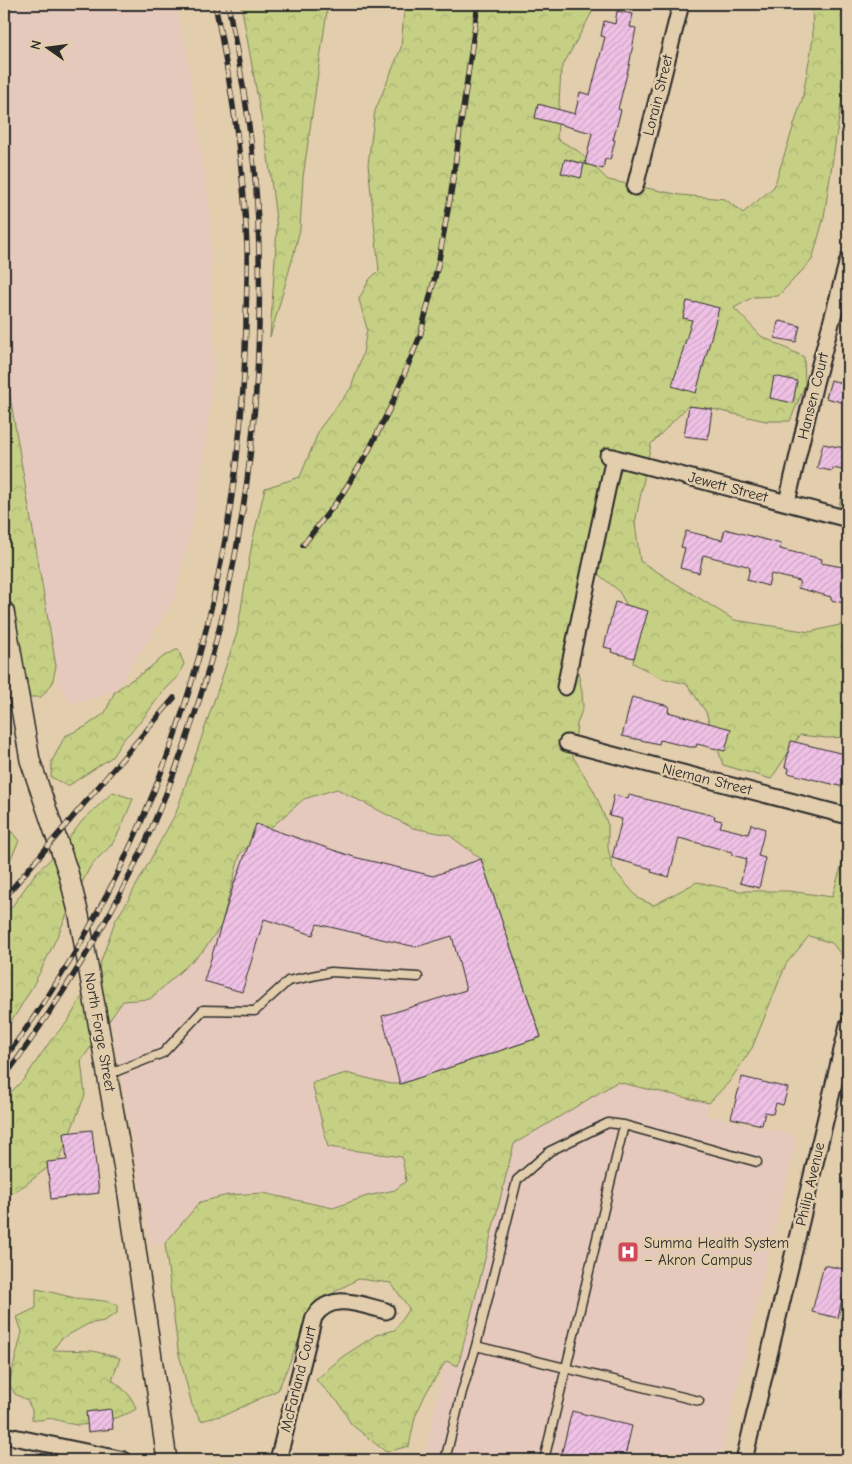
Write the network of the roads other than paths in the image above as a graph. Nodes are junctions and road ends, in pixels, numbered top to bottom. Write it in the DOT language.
graph roads {
  1 [pos="680,4"];
  2 [pos="635,186"];
  3 [pos="848,260"];
  4 [pos="787,502"];
  5 [pos="848,519"];
  6 [pos="4,611"];
  7 [pos="565,687"];
  8 [pos="567,743"];
  9 [pos="848,816"];
  10 [pos="418,976"];
  11 [pos="848,1025"];
  12 [pos="107,1075"];
  13 [pos="624,1125"];
  14 [pos="757,1162"];
  15 [pos="386,1311"];
  16 [pos="476,1346"];
  17 [pos="565,1369"];
  18 [pos="699,1401"];
  19 [pos="4,1435"];
  20 [pos="124,1460"];
  21 [pos="167,1460"];
  22 [pos="278,1460"];
  23 [pos="445,1460"];
  24 [pos="544,1460"];
  25 [pos="744,1460"];
  1 -- 2 [label="street, Lorain Street"];
  3 -- 4 [label="street, Hansen Court"];
  4 -- 5 [label="street, Jewett Street"];
  4 -- 7 [label="street, Jewett Street"];
  6 -- 12 [label="street, North Forge Street"];
  8 -- 9 [label="street, Nieman Street"];
  10 -- 12 [label="lane"];
  11 -- 25 [label="street, Philip Avenue"];
  12 -- 21 [label="street, North Forge Street"];
  13 -- 14 [label="lane"];
  13 -- 16 [label="lane"];
  13 -- 17 [label="lane"];
  15 -- 22 [label="street, McFarland Court"];
  16 -- 17 [label="lane"];
  16 -- 23 [label="lane"];
  17 -- 18 [label="lane"];
  17 -- 24 [label="lane"];
  19 -- 20 [label="street"];
}
